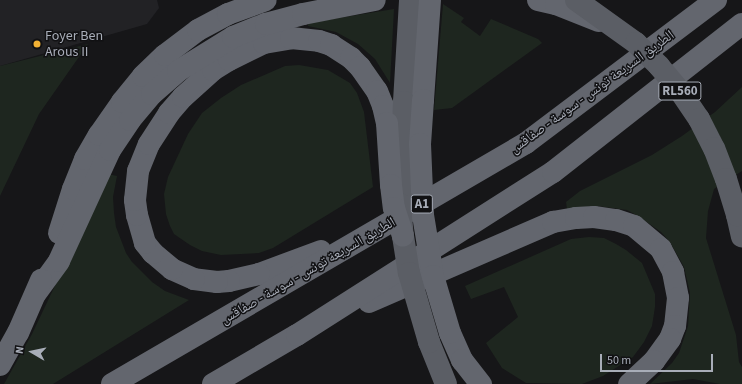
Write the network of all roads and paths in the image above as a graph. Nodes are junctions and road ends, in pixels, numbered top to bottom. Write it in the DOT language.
graph roads {
  1 [pos="266,0"];
  2 [pos="375,0"];
  3 [pos="410,0"];
  4 [pos="430,0"];
  5 [pos="716,0"];
  6 [pos="557,1"];
  7 [pos="742,24"];
  8 [pos="414,101"];
  9 [pos="740,226"];
  10 [pos="381,229"];
  11 [pos="403,236"];
  12 [pos="36,293"];
  13 [pos="297,335"];
  14 [pos="0,365"];
  15 [pos="112,384"];
  16 [pos="213,384"];
  17 [pos="446,384"];
  18 [pos="481,384"];
  19 [pos="629,384"];
  1 -- 12 [label="highway"];
  2 -- 12 [label="highway"];
  3 -- 8 [label="highway"];
  4 -- 8 [label="highway"];
  5 -- 10 [label="highway, الطريق السريعة تونس - سوسة - صفاقس / A1"];
  6 -- 9 [label="highway, RL560, bridge"];
  7 -- 13 [label="highway"];
  8 -- 11 [label="highway, bridge"];
  8 -- 18 [label="highway, bridge"];
  10 -- 11 [label="highway, bridge"];
  10 -- 15 [label="highway, الطريق السريعة تونس - سوسة - صفاقس / A1"];
  11 -- 17 [label="highway, bridge"];
  12 -- 14 [label="highway"];
  13 -- 16 [label="highway"];
  13 -- 19 [label="highway"];
}
